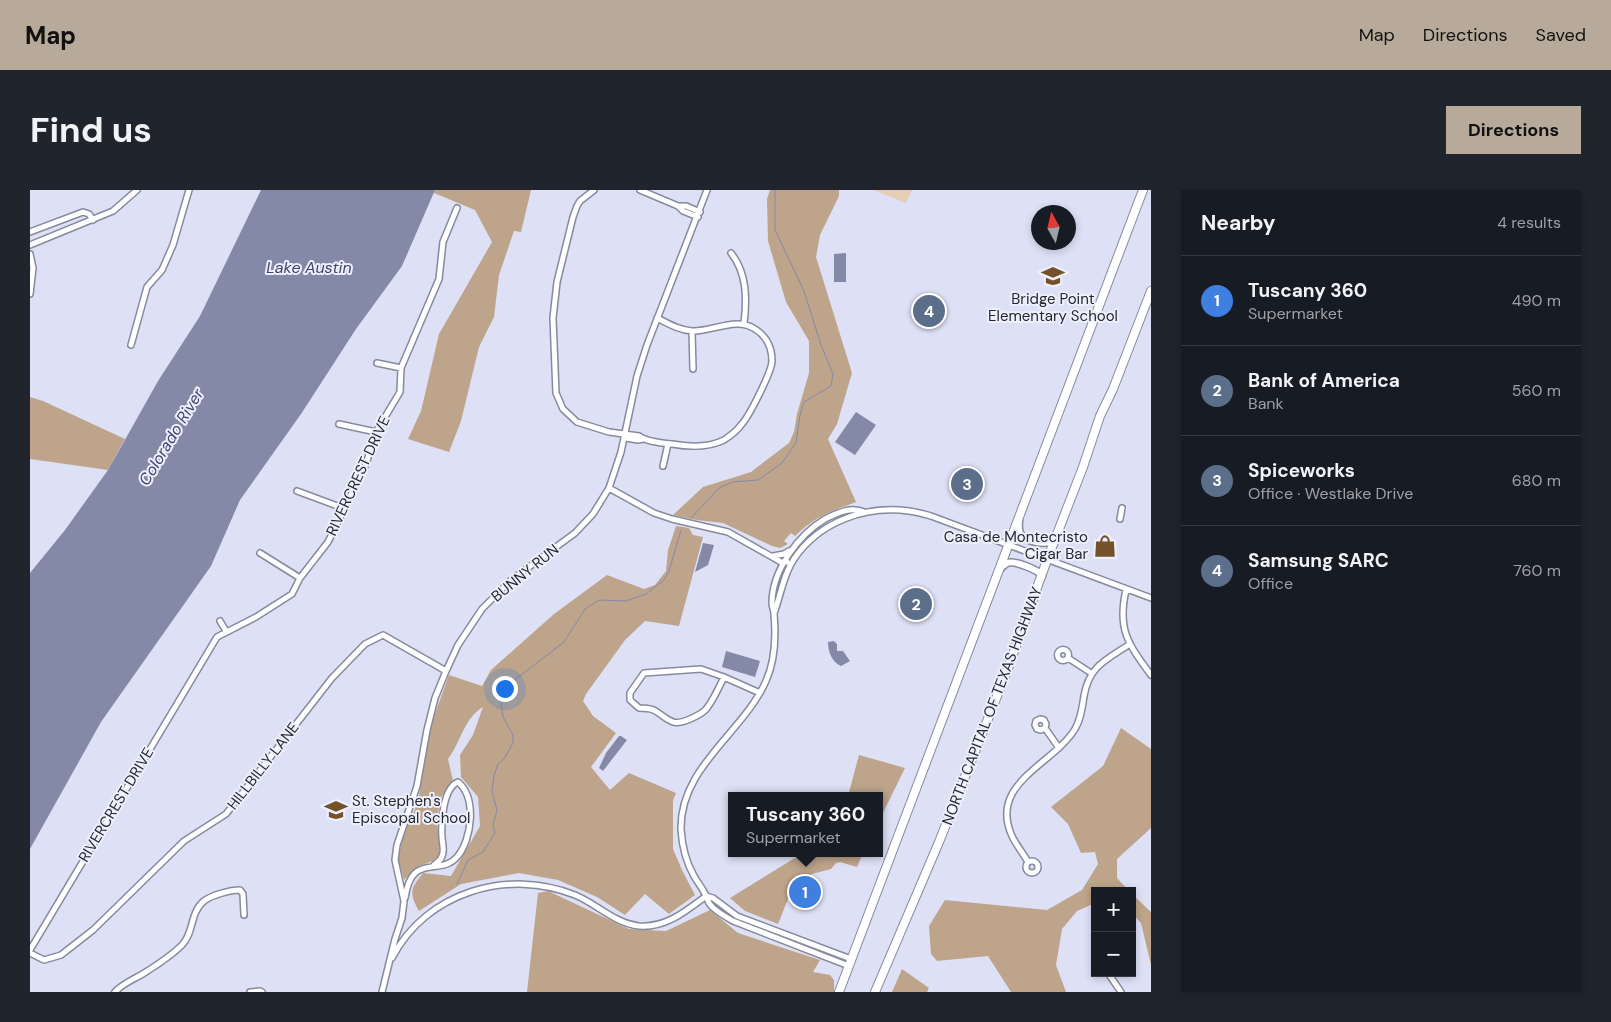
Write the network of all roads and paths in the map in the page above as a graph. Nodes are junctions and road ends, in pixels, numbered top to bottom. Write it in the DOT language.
graph roads {
  1 [pos="137,190"];
  2 [pos="189,190"];
  3 [pos="594,190"];
  4 [pos="640,190"];
  5 [pos="708,190"];
  6 [pos="1143,190"];
  7 [pos="457,208"];
  8 [pos="699,214"];
  9 [pos="93,220"];
  10 [pos="30,232"];
  11 [pos="30,246"];
  12 [pos="731,253"];
  13 [pos="30,254"];
  14 [pos="1151,291"];
  15 [pos="30,294"];
  16 [pos="657,318"];
  17 [pos="744,323"];
  18 [pos="692,331"];
  19 [pos="131,345"];
  20 [pos="377,363"];
  21 [pos="401,368"];
  22 [pos="693,369"];
  23 [pos="339,424"];
  24 [pos="376,432"];
  25 [pos="624,435"];
  26 [pos="668,444"];
  27 [pos="663,466"];
  28 [pos="609,488"];
  29 [pos="297,491"];
  30 [pos="343,508"];
  31 [pos="1122,508"];
  32 [pos="1021,511"];
  33 [pos="864,512"];
  34 [pos="1120,519"];
  35 [pos="1055,540"];
  36 [pos="1008,544"];
  37 [pos="792,549"];
  38 [pos="260,553"];
  39 [pos="773,556"];
  40 [pos="794,560"];
  41 [pos="1047,560"];
  42 [pos="784,562"];
  43 [pos="998,572"];
  44 [pos="1042,576"];
  45 [pos="300,578"];
  46 [pos="1126,590"];
  47 [pos="1151,598"];
  48 [pos="774,613"];
  49 [pos="220,621"];
  50 [pos="226,631"];
  51 [pos="1130,644"];
  52 [pos="1068,658"];
  53 [pos="446,672"];
  54 [pos="1091,673"];
  55 [pos="1151,675"];
  56 [pos="724,677"];
  57 [pos="760,693"];
  58 [pos="1045,728"];
  59 [pos="1059,748"];
  60 [pos="1028,862"];
  61 [pos="434,865"];
  62 [pos="706,896"];
  63 [pos="404,901"];
  64 [pos="244,915"];
  65 [pos="30,951"];
  66 [pos="850,962"];
  67 [pos="388,968"];
  68 [pos="1111,977"];
  69 [pos="115,992"];
  70 [pos="250,992"];
  71 [pos="262,992"];
  72 [pos="382,992"];
  73 [pos="839,992"];
  74 [pos="875,992"];
  75 [pos="1121,992"];
  1 -- 9 [label="street"];
  2 -- 19 [label="street"];
  3 -- 25 [label="street"];
  4 -- 8 [label="street"];
  5 -- 8 [label="street, BUNNY RUN"];
  6 -- 32 [label="highway"];
  7 -- 21 [label="street, RIVERCREST DRIVE"];
  8 -- 16 [label="street, BUNNY RUN"];
  9 -- 10 [label="street"];
  9 -- 11 [label="street"];
  12 -- 17 [label="street"];
  13 -- 15 [label="street"];
  14 -- 35 [label="highway, NORTH CAPITAL OF TEXAS HIGHWAY"];
  16 -- 18 [label="street"];
  16 -- 25 [label="street, BUNNY RUN"];
  17 -- 18 [label="street"];
  17 -- 26 [label="street"];
  18 -- 22 [label="street"];
  20 -- 21 [label="street"];
  21 -- 24 [label="street, RIVERCREST DRIVE"];
  23 -- 24 [label="street"];
  24 -- 30 [label="street, RIVERCREST DRIVE"];
  25 -- 26 [label="street"];
  25 -- 28 [label="street, BUNNY RUN"];
  26 -- 27 [label="street"];
  28 -- 39 [label="street"];
  28 -- 53 [label="street, BUNNY RUN"];
  29 -- 30 [label="street"];
  30 -- 45 [label="street, RIVERCREST DRIVE"];
  31 -- 34 [label="street"];
  32 -- 35 [label="main road"];
  32 -- 36 [label="highway"];
  33 -- 36 [label="street"];
  33 -- 37 [label="street"];
  33 -- 40 [label="street"];
  35 -- 41 [label="highway, NORTH CAPITAL OF TEXAS HIGHWAY"];
  36 -- 41 [label="street"];
  36 -- 43 [label="highway"];
  37 -- 39 [label="street"];
  37 -- 42 [label="street"];
  38 -- 45 [label="street"];
  39 -- 42 [label="street"];
  40 -- 42 [label="street"];
  40 -- 48 [label="street"];
  41 -- 44 [label="highway, NORTH CAPITAL OF TEXAS HIGHWAY"];
  41 -- 46 [label="street"];
  42 -- 48 [label="street"];
  43 -- 44 [label="main road"];
  43 -- 66 [label="highway"];
  44 -- 74 [label="highway, NORTH CAPITAL OF TEXAS HIGHWAY"];
  45 -- 50 [label="street, RIVERCREST DRIVE"];
  46 -- 47 [label="street"];
  46 -- 51 [label="street"];
  48 -- 57 [label="street"];
  49 -- 50 [label="street"];
  50 -- 65 [label="street, RIVERCREST DRIVE"];
  51 -- 54 [label="street"];
  51 -- 55 [label="street"];
  52 -- 54 [label="street"];
  53 -- 63 [label="street, BUNNY RUN"];
  53 -- 65 [label="street, HILLBILLY LANE"];
  54 -- 59 [label="street"];
  56 -- 56 [label="street"];
  56 -- 57 [label="street"];
  57 -- 62 [label="street"];
  58 -- 59 [label="street"];
  59 -- 60 [label="street"];
  61 -- 61 [label="street"];
  61 -- 63 [label="street"];
  62 -- 66 [label="street"];
  62 -- 67 [label="street"];
  63 -- 67 [label="street, BUNNY RUN"];
  64 -- 69 [label="street"];
  66 -- 73 [label="highway"];
  67 -- 72 [label="street"];
  68 -- 75 [label="street"];
  70 -- 71 [label="street"];
}
